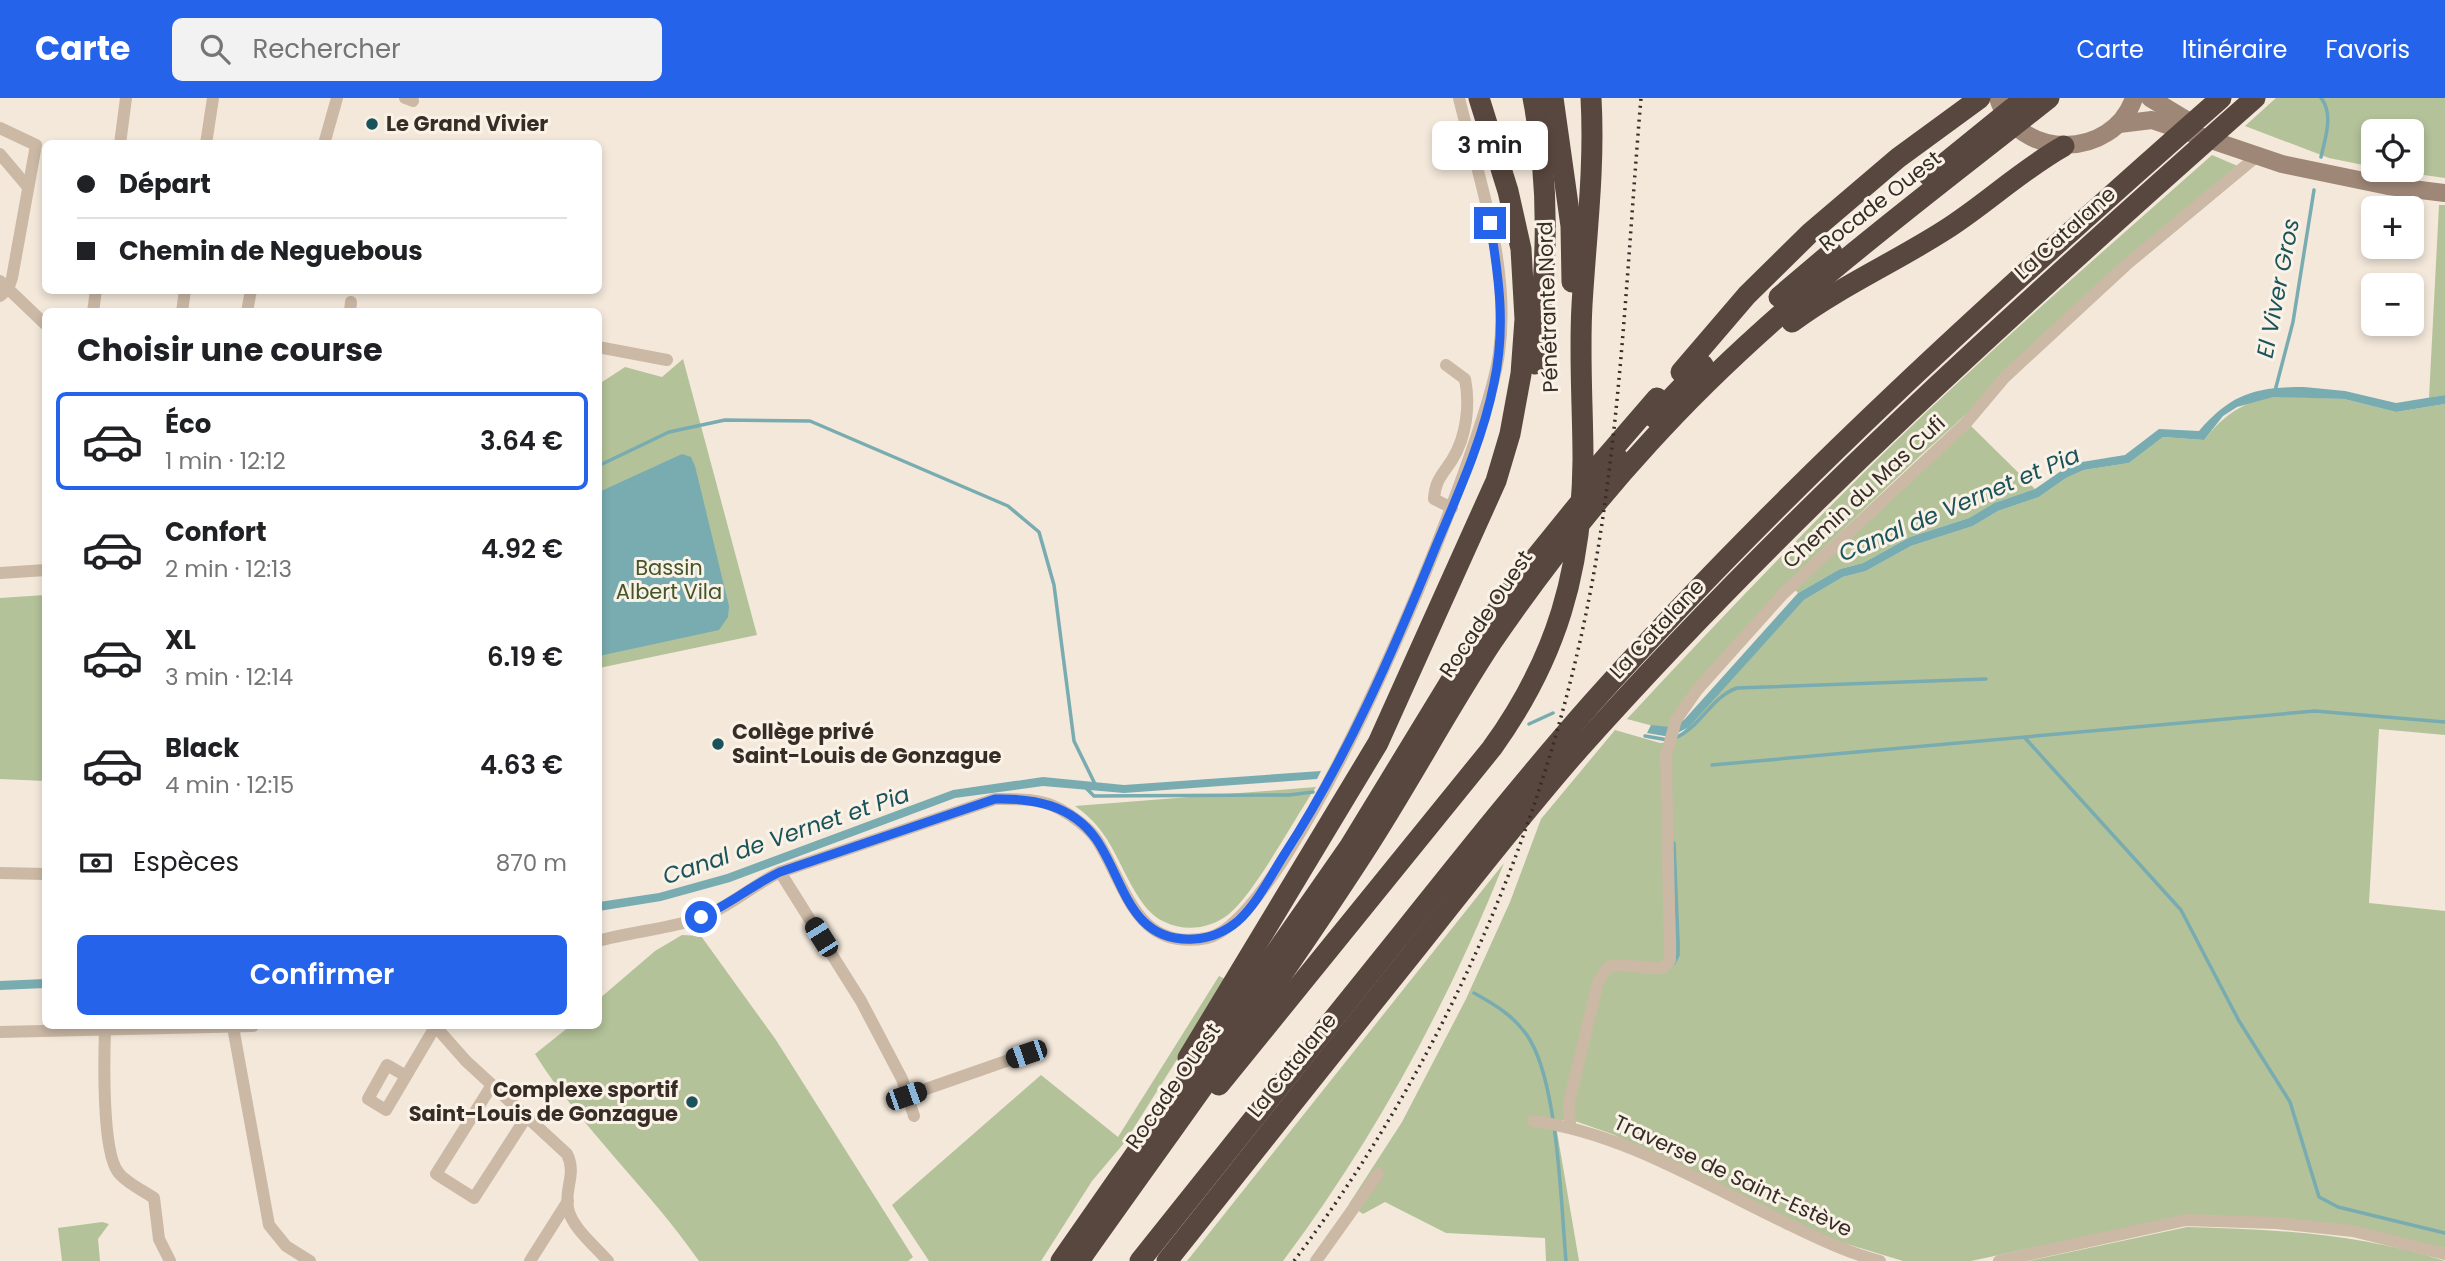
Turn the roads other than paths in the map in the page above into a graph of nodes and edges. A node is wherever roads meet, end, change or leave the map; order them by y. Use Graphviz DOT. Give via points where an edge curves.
graph roads {
  1 [pos="126,98"];
  2 [pos="213,98"];
  3 [pos="337,98"];
  4 [pos="1460,98"];
  5 [pos="1479,98"];
  6 [pos="1533,98"];
  7 [pos="1553,98"];
  8 [pos="1591,98"];
  9 [pos="1980,98"];
  10 [pos="1998,98"];
  11 [pos="2049,98"];
  12 [pos="2134,98"];
  13 [pos="2150,98"];
  14 [pos="2219,99"];
  15 [pos="2027,103"];
  16 [pos="2248,104"];
  17 [pos="2119,124"];
  18 [pos="0,128"];
  19 [pos="121,140"];
  20 [pos="207,140"];
  21 [pos="325,140"];
  22 [pos="2064,146"];
  23 [pos="0,154"];
  24 [pos="2256,157"];
  25 [pos="2445,185"];
  26 [pos="27,186"];
  27 [pos="2445,193"];
  28 [pos="3,288"];
  29 [pos="42,322"];
  30 [pos="602,348"];
  31 [pos="667,360"];
  32 [pos="1446,365"];
  33 [pos="1637,437"];
  34 [pos="1452,508"];
  35 [pos="1570,512"];
  36 [pos="42,570"];
  37 [pos="0,573"];
  38 [pos="1378,743"];
  39 [pos="780,872"];
  40 [pos="0,873"];
  41 [pos="42,874"];
  42 [pos="602,940"];
  43 [pos="60,1029"];
  44 [pos="92,1029"];
  45 [pos="147,1029"];
  46 [pos="233,1029"];
  47 [pos="433,1029"];
  48 [pos="438,1029"];
  49 [pos="104,1030"];
  50 [pos="0,1032"];
  51 [pos="1026,1054"];
  52 [pos="406,1076"];
  53 [pos="492,1084"];
  54 [pos="906,1096"];
  55 [pos="527,1116"];
  56 [pos="914,1116"];
  57 [pos="1533,1121"];
  58 [pos="1570,1126"];
  59 [pos="1378,1174"];
  60 [pos="568,1201"];
  61 [pos="2445,1254"];
  62 [pos="170,1261"];
  63 [pos="310,1261"];
  64 [pos="530,1261"];
  65 [pos="608,1261"];
  66 [pos="1051,1261"];
  67 [pos="1061,1261"];
  68 [pos="1081,1261"];
  69 [pos="1140,1261"];
  70 [pos="1167,1261"];
  71 [pos="1316,1261"];
  72 [pos="1880,1261"];
  73 [pos="1999,1261"];
  1 -- 19 [label="street"];
  2 -- 20 [label="street"];
  3 -- 21 [label="street"];
  4 -- 34 [label="street" via="1490,223 1502,303 1494,385"];
  5 -- 38 [label="highway" via="1521,249 1525,320 1521,374 1496,481"];
  6 -- 38 [label="highway, Pénétrante Nord" via="1547,206 1543,305 1532,379 1501,484"];
  7 -- 35 [label="highway, Pénétrante Nord" via="1571,226"];
  8 -- 35 [label="highway" via="1591,199 1582,304 1583,464"];
  9 -- 33 [label="highway" via="1898,158 1810,233 1747,295"];
  10 -- 22 [label="main road" via="2017,127 2039,141"];
  11 -- 15 [label="highway, Rocade Ouest"];
  12 -- 17 [label="main road"];
  13 -- 25 [label="main road" via="2180,118 2269,150 2375,175"];
  14 -- 69 [label="highway, La Catalane" via="1870,415 1723,562 1516,792"];
  15 -- 33 [label="highway, Rocade Ouest"];
  16 -- 70 [label="highway, La Catalane" via="1885,432 1734,581 1500,843"];
  17 -- 22 [label="main road" via="2088,143"];
  17 -- 24 [label="main road" via="2138,119 2159,121"];
  18 -- 26 [label="street" via="36,145"];
  22 -- 33 [label="highway" via="1927,242 1817,304"];
  23 -- 26 [label="street"];
  24 -- 27 [label="main road" via="2348,179"];
  24 -- 58 [label="street, Chemin du Mas Cufi" via="2126,265 2005,377 1967,422 1783,594 1697,690 1676,720 1668,742 1665,803 1670,960 1663,968 1608,967 1598,982 1569,1103"];
  26 -- 28 [label="street"];
  28 -- 29 [label="street"];
  30 -- 31 [label="street"];
  32 -- 34 [label="street" via="1465,379 1469,398 1457,449 1434,488 1434,499"];
  33 -- 35 [label="highway, Rocade Ouest"];
  33 -- 68 [label="highway, Rocade Ouest" via="1628,467 1491,644 1363,853"];
  34 -- 39 [label="street" via="1331,779 1251,907 1238,921 1210,937 1171,937 1150,927 1137,915 1096,838 1058,808 1028,799 995,799"];
  35 -- 67 [label="highway, Rocade Ouest" via="1472,646 1399,769 1261,976"];
  35 -- 68 [label="highway" via="1567,602 1521,709"];
  36 -- 37 [label="street"];
  38 -- 66 [label="highway" via="1140,1134"];
  39 -- 42 [label="street" via="701,917"];
  39 -- 54 [label="street" via="861,1001 902,1079"];
  40 -- 41 [label="street"];
  43 -- 50 [label="street"];
  44 -- 49 [label="street"];
  45 -- 49 [label="street"];
  46 -- 63 [label="street" via="269,1225 286,1245"];
  47 -- 52 [label="street"];
  48 -- 53 [label="street"];
  49 -- 62 [label="street" via="104,1092 113,1162 119,1173 154,1198 159,1239"];
  51 -- 54 [label="street"];
  53 -- 55 [label="street"];
  53 -- 55 [label="street" via="436,1174 474,1198"];
  54 -- 56 [label="street"];
  55 -- 60 [label="street" via="555,1140 573,1166"];
  57 -- 58 [label="street, Traverse de Saint-Estève"];
  58 -- 72 [label="street, Traverse de Saint-Estève" via="1610,1139 1832,1245"];
  59 -- 71 [label="street"];
  60 -- 64 [label="street"];
  60 -- 65 [label="street" via="572,1219"];
  61 -- 73 [label="street" via="2353,1231 2186,1220"];
}
